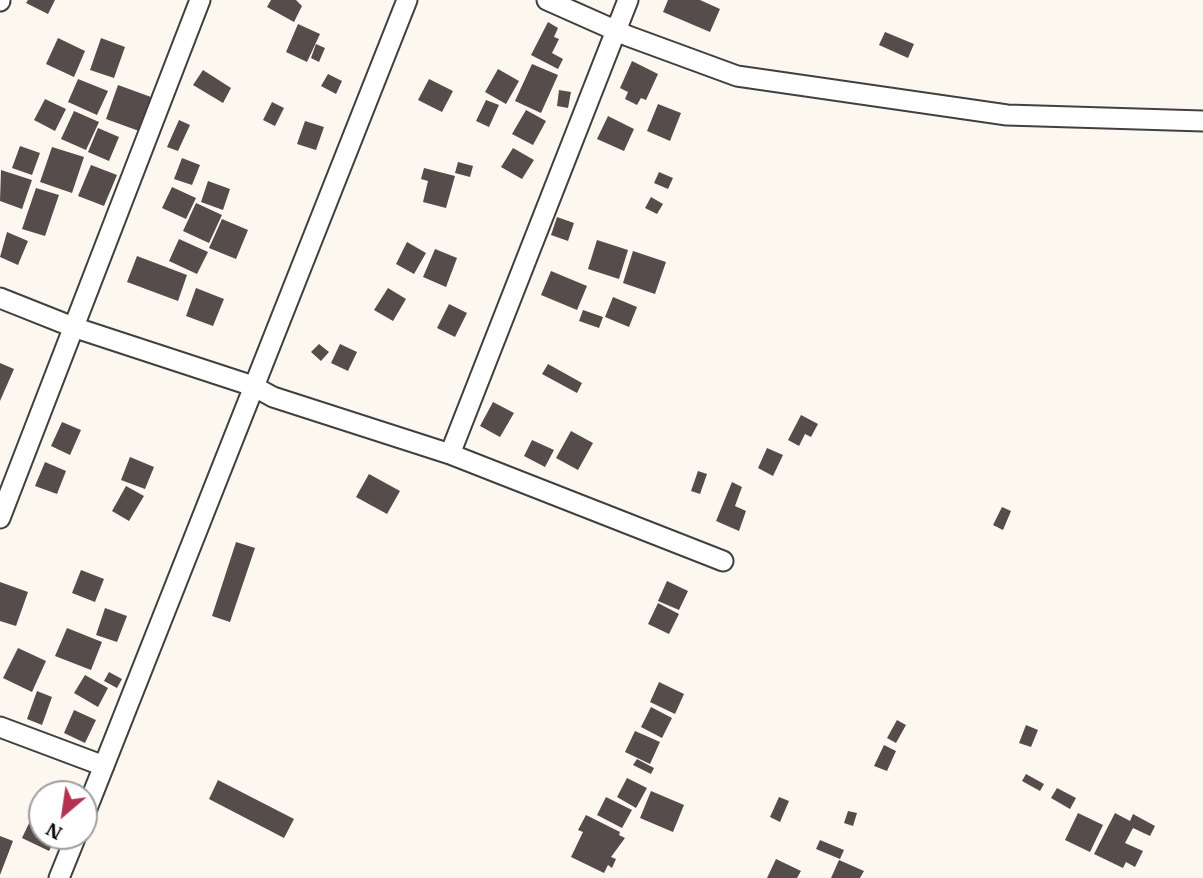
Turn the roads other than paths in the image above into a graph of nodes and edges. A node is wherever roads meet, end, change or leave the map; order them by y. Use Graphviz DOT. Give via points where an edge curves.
graph roads {
  1 [pos="200,0"];
  2 [pos="407,0"];
  3 [pos="547,0"];
  4 [pos="628,0"];
  5 [pos="615,30"];
  6 [pos="1203,121"];
  7 [pos="0,298"];
  8 [pos="73,327"];
  9 [pos="253,386"];
  10 [pos="450,454"];
  11 [pos="0,519"];
  12 [pos="723,561"];
  13 [pos="0,727"];
  14 [pos="104,766"];
  15 [pos="98,781"];
  16 [pos="70,850"];
  17 [pos="59,878"];
  1 -- 8 [label="street"];
  2 -- 9 [label="street"];
  3 -- 5 [label="street"];
  4 -- 5 [label="street"];
  5 -- 6 [label="street" via="737,76 1007,114"];
  5 -- 10 [label="street"];
  7 -- 8 [label="street"];
  8 -- 9 [label="street"];
  8 -- 11 [label="street"];
  9 -- 10 [label="street" via="273,397"];
  9 -- 14 [label="street"];
  10 -- 12 [label="street"];
  13 -- 14 [label="street"];
  14 -- 15 [label="street"];
  16 -- 17 [label="street"];
}
